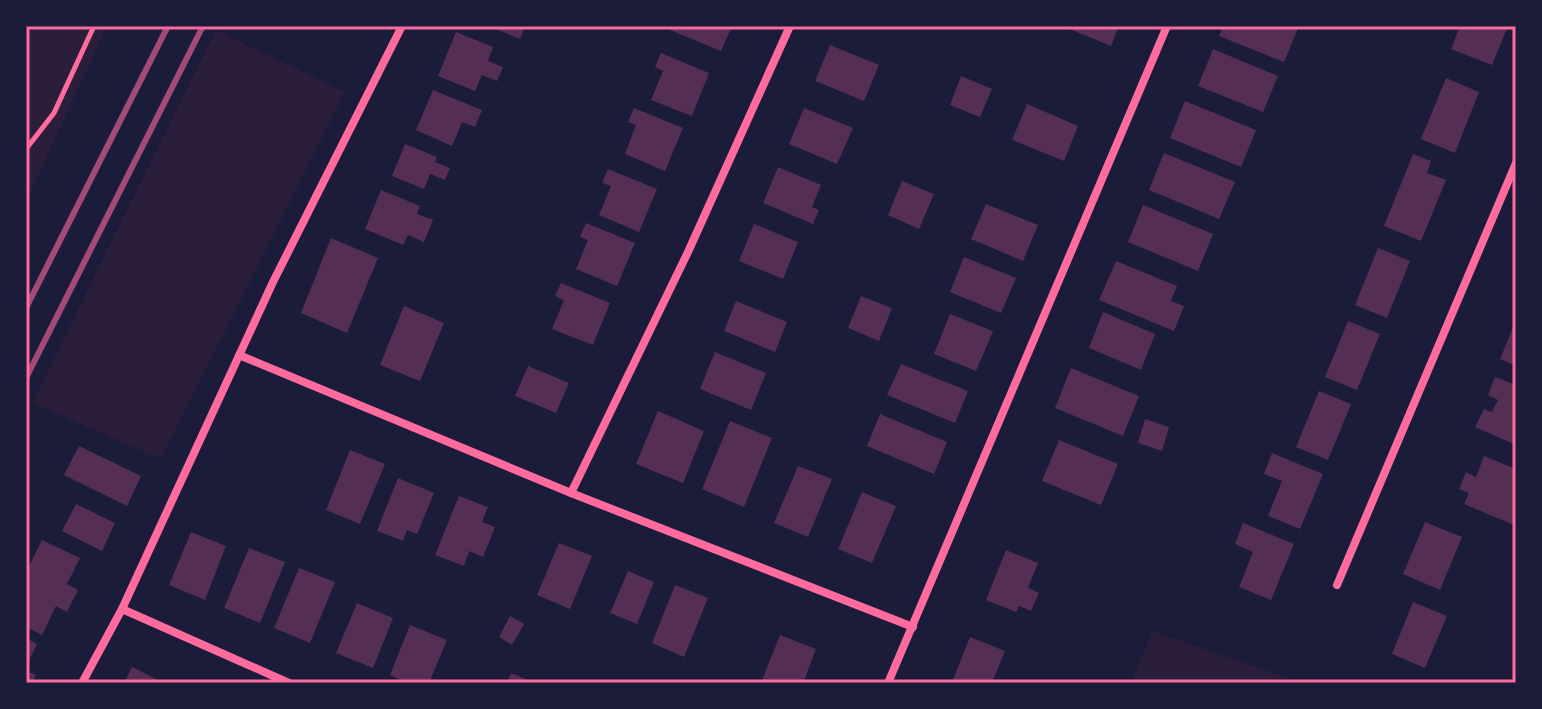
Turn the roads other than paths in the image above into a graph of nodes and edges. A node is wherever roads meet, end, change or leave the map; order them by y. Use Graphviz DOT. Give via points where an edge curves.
graph roads {
  1 [pos="402,26"];
  2 [pos="790,26"];
  3 [pos="1167,26"];
  4 [pos="1516,163"];
  5 [pos="239,355"];
  6 [pos="571,493"];
  7 [pos="1337,585"];
  8 [pos="122,609"];
  9 [pos="913,627"];
  10 [pos="82,683"];
  11 [pos="289,683"];
  12 [pos="888,683"];
  1 -- 5 [label="street"];
  2 -- 6 [label="street"];
  3 -- 9 [label="street"];
  4 -- 7 [label="street"];
  5 -- 6 [label="street"];
  5 -- 8 [label="street"];
  6 -- 9 [label="street"];
  8 -- 10 [label="street"];
  8 -- 11 [label="street"];
  9 -- 12 [label="street"];
}
